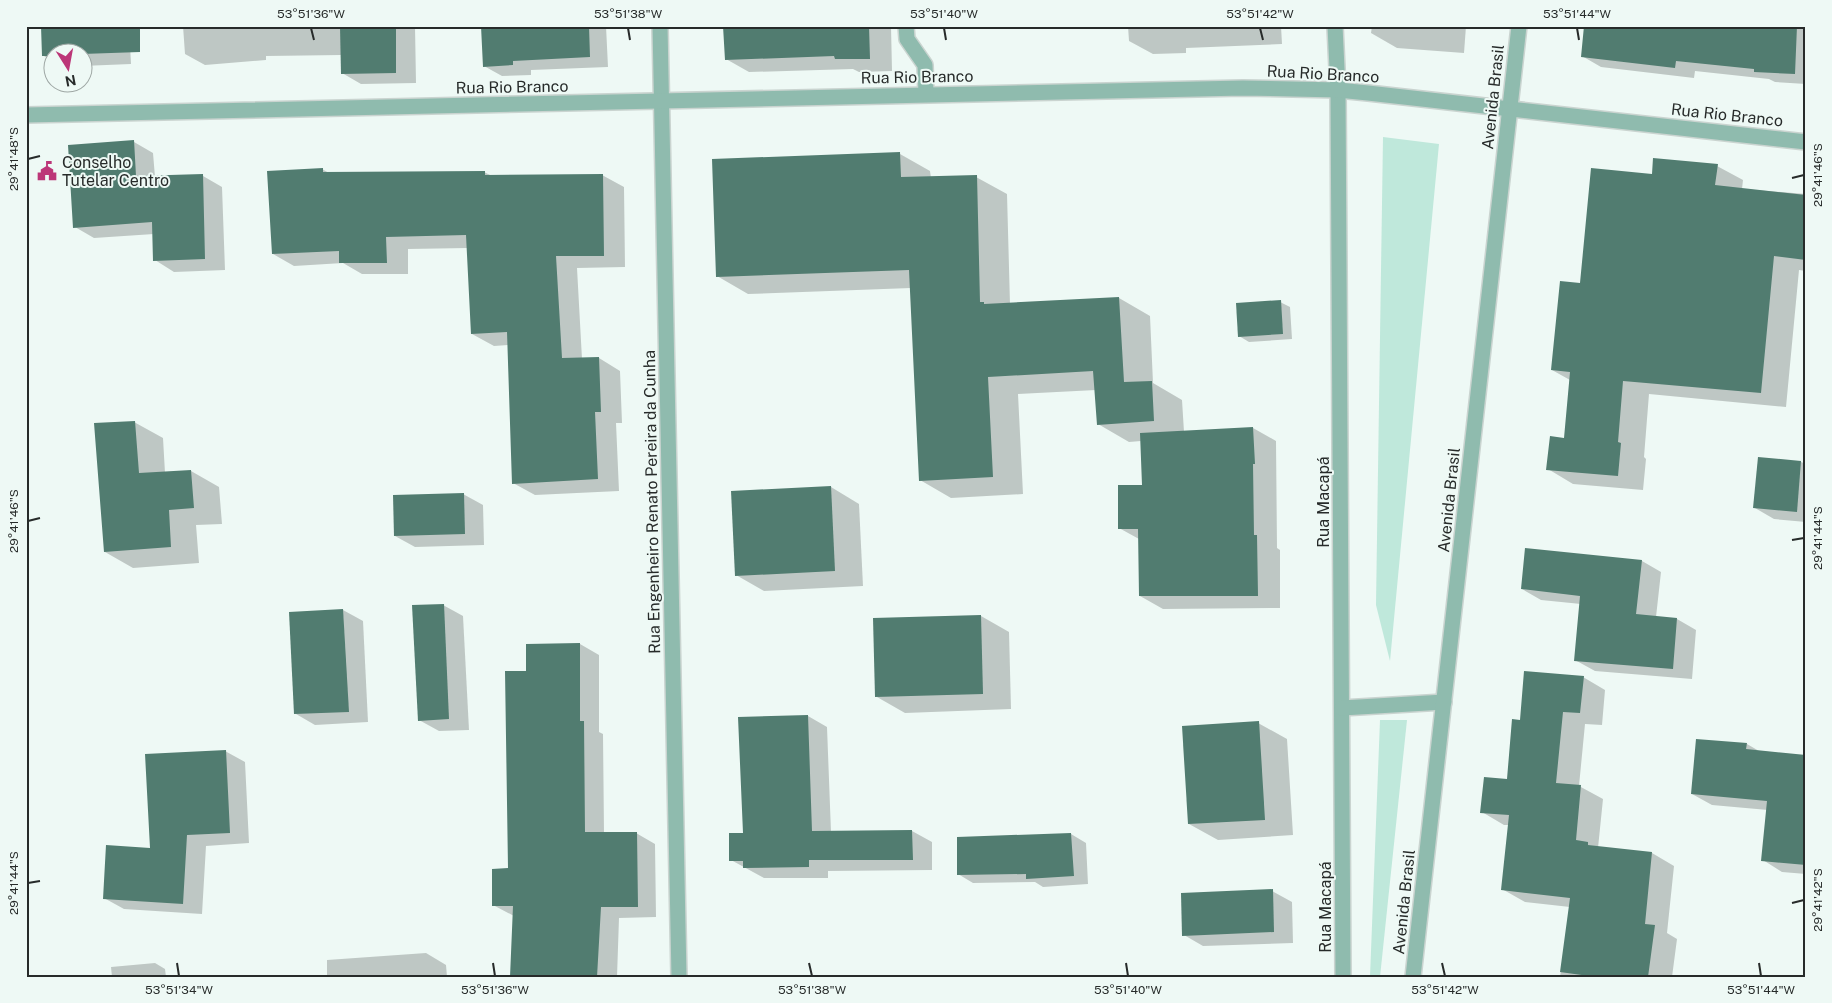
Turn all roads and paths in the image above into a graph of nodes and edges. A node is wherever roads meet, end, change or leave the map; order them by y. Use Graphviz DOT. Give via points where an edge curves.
graph roads {
  1 [pos="660,26"];
  2 [pos="906,26"];
  3 [pos="1335,26"];
  4 [pos="1519,26"];
  5 [pos="1338,90"];
  6 [pos="926,94"];
  7 [pos="662,101"];
  8 [pos="1510,109"];
  9 [pos="26,115"];
  10 [pos="1806,142"];
  11 [pos="1444,702"];
  12 [pos="1342,708"];
  13 [pos="678,977"];
  14 [pos="1343,977"];
  15 [pos="1413,977"];
  1 -- 7 [label="street, Rua Engenheiro Renato Pereira da Cunha"];
  2 -- 6 [label="street" via="908,39 926,65"];
  3 -- 5 [label="street, Rua Macapá"];
  4 -- 8 [label="street, Avenida Brasil"];
  5 -- 6 [label="street, Rua Rio Branco" via="1243,88"];
  5 -- 8 [label="street, Rua Rio Branco"];
  5 -- 12 [label="street, Rua Macapá"];
  6 -- 7 [label="street, Rua Rio Branco"];
  7 -- 9 [label="street, Rua Rio Branco"];
  7 -- 13 [label="street, Rua Engenheiro Renato Pereira da Cunha"];
  8 -- 10 [label="street, Rua Rio Branco"];
  8 -- 11 [label="street, Avenida Brasil"];
  11 -- 12 [label="street"];
  11 -- 15 [label="street, Avenida Brasil"];
  12 -- 14 [label="street, Rua Macapá"];
}
